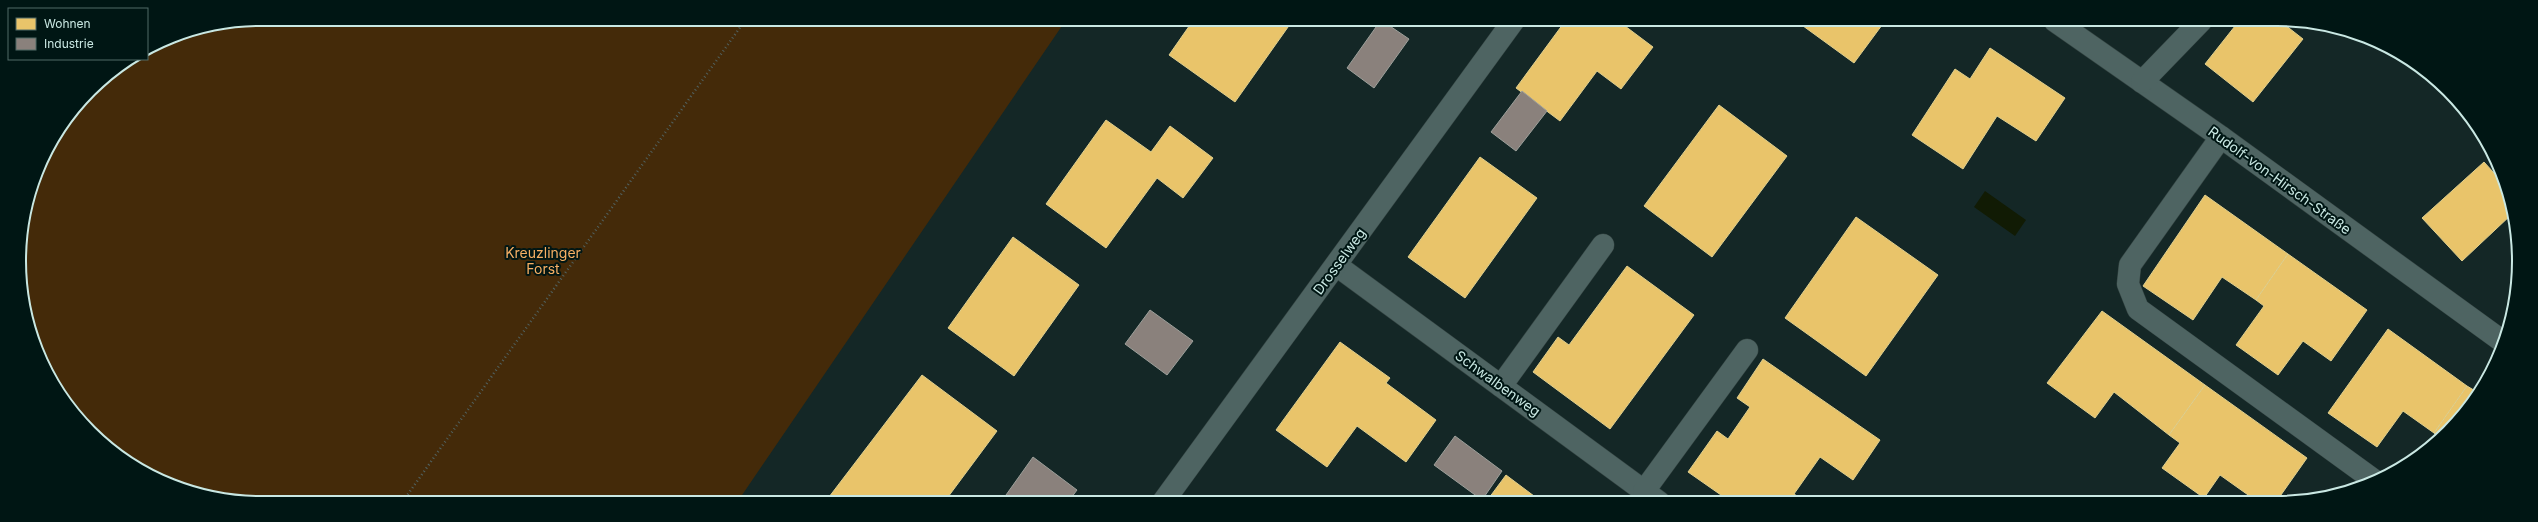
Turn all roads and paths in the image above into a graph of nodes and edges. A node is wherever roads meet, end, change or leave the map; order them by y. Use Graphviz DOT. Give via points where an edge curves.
graph roads {
  1 [pos="742,26"];
  2 [pos="1510,26"];
  3 [pos="2062,26"];
  4 [pos="2196,26"];
  5 [pos="2142,82"];
  6 [pos="2221,137"];
  7 [pos="1603,245"];
  8 [pos="1336,265"];
  9 [pos="2499,339"];
  10 [pos="1747,350"];
  11 [pos="1501,386"];
  12 [pos="2369,477"];
  13 [pos="406,496"];
  14 [pos="1167,496"];
  15 [pos="1652,496"];
  1 -- 13 [label="path"];
  2 -- 8 [label="street, Drosselweg"];
  3 -- 5 [label="street, Rudolf-von-Hirsch-Straße"];
  4 -- 5 [label="street"];
  5 -- 6 [label="street, Rudolf-von-Hirsch-Straße"];
  6 -- 9 [label="street, Rudolf-von-Hirsch-Straße"];
  6 -- 12 [label="street" via="2130,265 2128,284 2138,309"];
  7 -- 11 [label="street"];
  8 -- 11 [label="street, Schwalbenweg"];
  8 -- 14 [label="street, Drosselweg"];
  10 -- 15 [label="street"];
  11 -- 15 [label="street, Schwalbenweg"];
}
